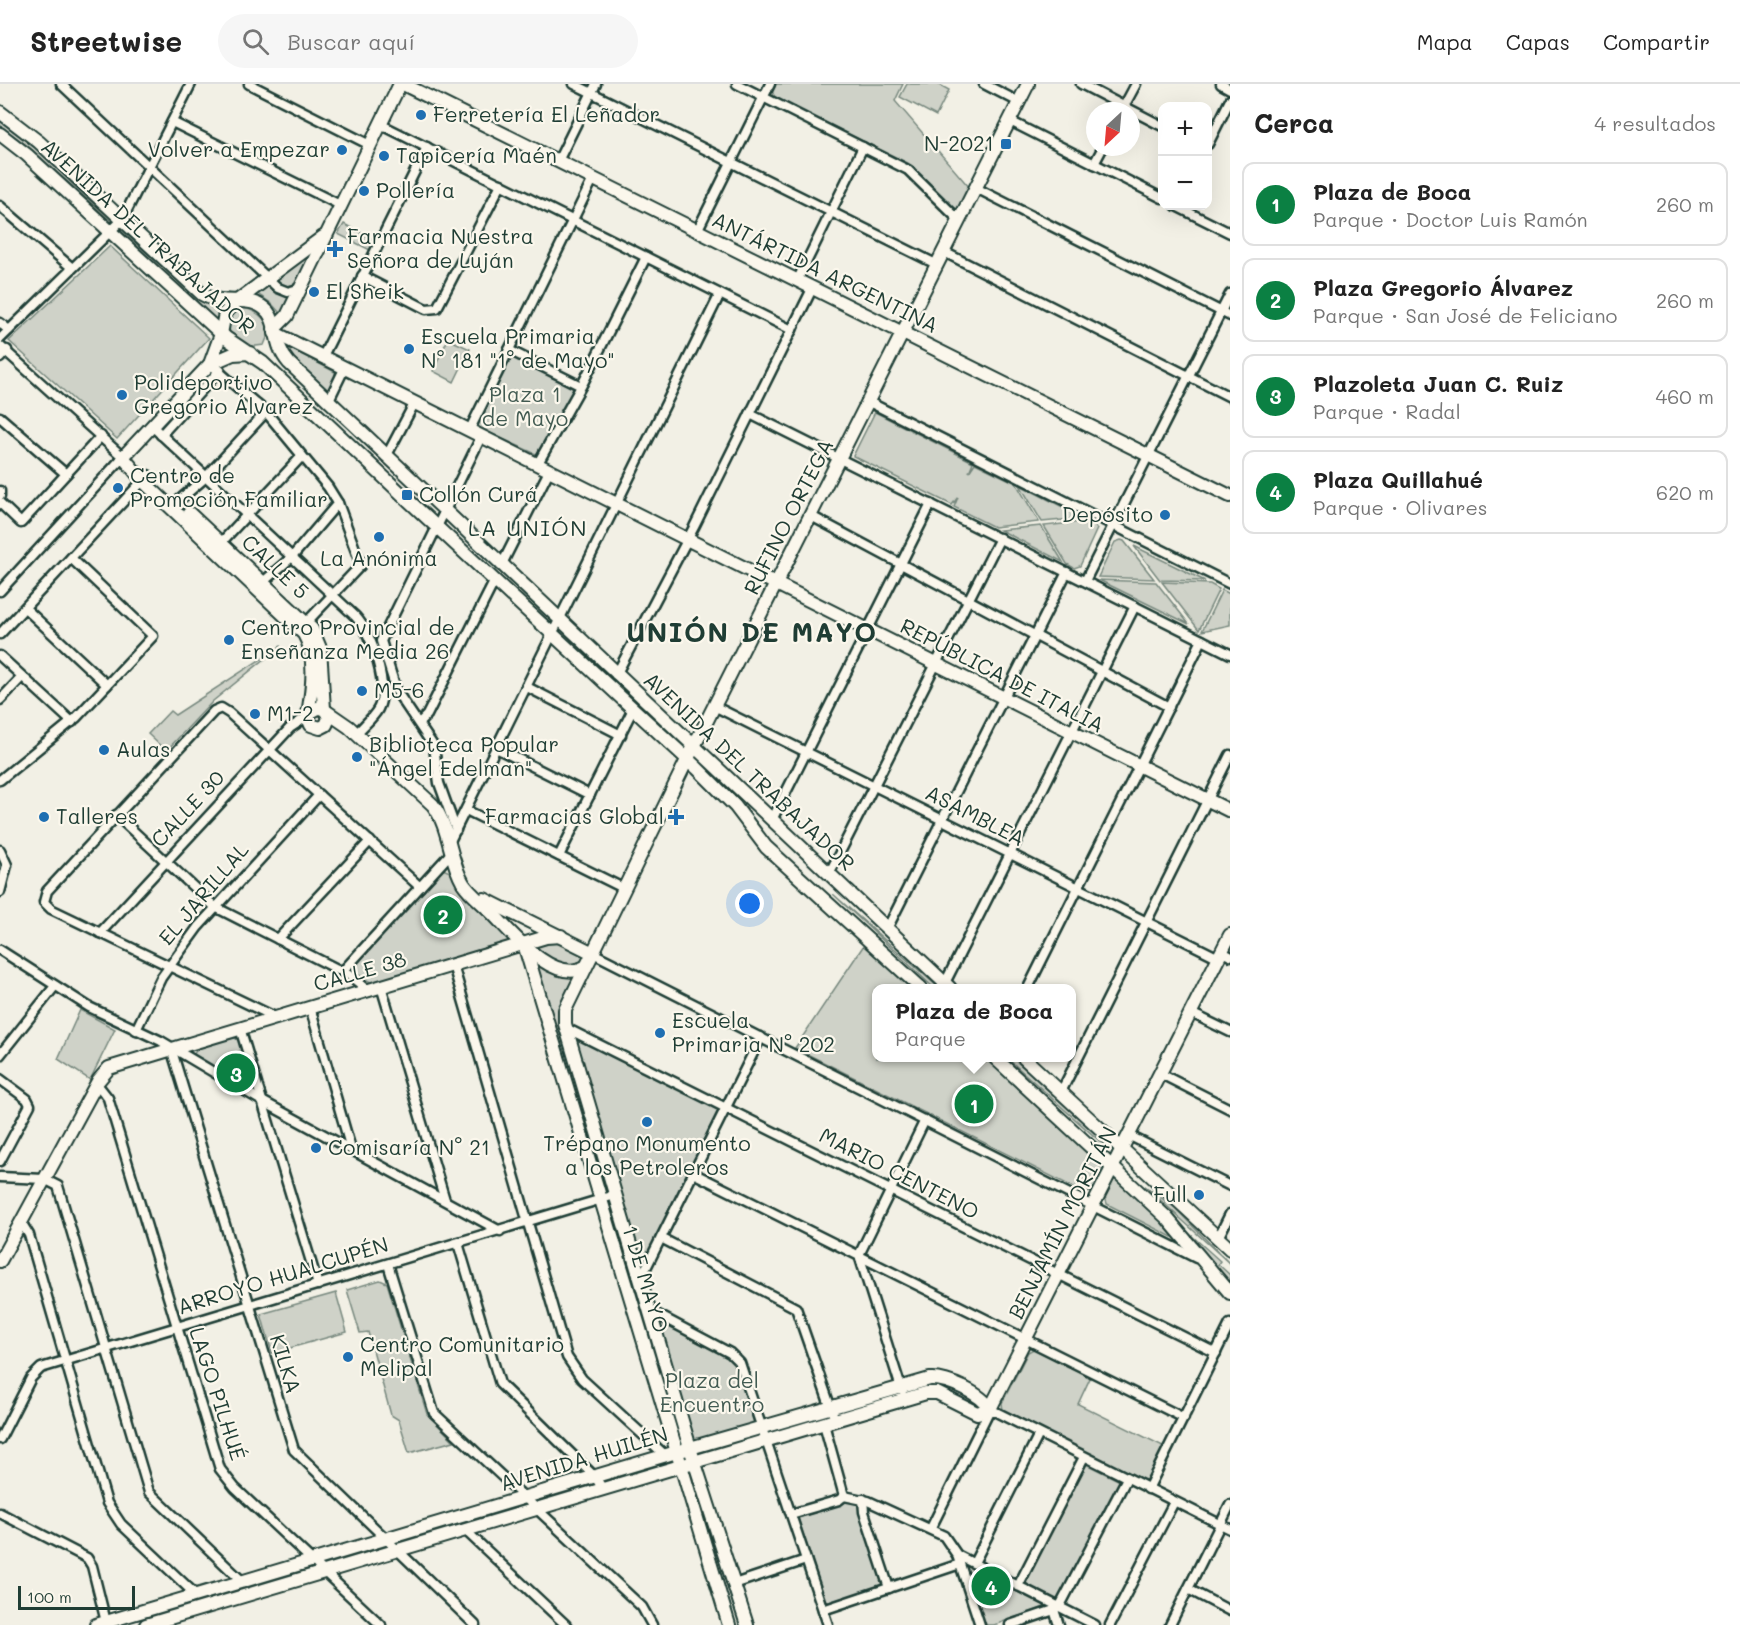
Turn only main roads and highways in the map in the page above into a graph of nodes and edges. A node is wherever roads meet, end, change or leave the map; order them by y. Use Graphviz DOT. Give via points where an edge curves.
graph roads {
  1 [pos="402,84"];
  2 [pos="1028,84"];
  3 [pos="0,112"];
  4 [pos="0,134"];
  5 [pos="330,226"];
  6 [pos="237,301"];
  7 [pos="274,331"];
  8 [pos="903,333"];
  9 [pos="221,334"];
  10 [pos="250,353"];
  11 [pos="215,367"];
  12 [pos="146,478"];
  13 [pos="1230,496"];
  14 [pos="218,546"];
  15 [pos="777,585"];
  16 [pos="303,626"];
  17 [pos="325,710"];
  18 [pos="308,714"];
  19 [pos="695,749"];
  20 [pos="687,760"];
  21 [pos="1230,811"];
  22 [pos="473,894"];
  23 [pos="1230,935"];
  24 [pos="561,936"];
  25 [pos="524,944"];
  26 [pos="593,953"];
  27 [pos="1224,955"];
  28 [pos="585,968"];
  29 [pos="917,984"];
  30 [pos="946,984"];
  31 [pos="1000,1062"];
  32 [pos="1028,1062"];
  33 [pos="1123,1149"];
  34 [pos="1113,1167"];
  35 [pos="1230,1249"];
  36 [pos="0,1261"];
  37 [pos="1230,1293"];
  38 [pos="903,1394"];
  39 [pos="990,1409"];
  40 [pos="690,1448"];
  41 [pos="671,1454"];
  42 [pos="694,1462"];
  43 [pos="681,1467"];
  44 [pos="101,1623"];
  45 [pos="146,1625"];
  46 [pos="729,1625"];
  47 [pos="747,1625"];
  1 -- 5 [label="main road"];
  1 -- 8 [label="main road, ANTÁRTIDA ARGENTINA"];
  2 -- 8 [label="main road, RUFINO ORTEGA"];
  3 -- 6 [label="main road, AVENIDA DEL TRABAJADOR" via="39,142 202,294 221,302"];
  4 -- 9 [label="main road, AVENIDA DEL TRABAJADOR"];
  5 -- 6 [label="main road" via="315,244"];
  5 -- 7 [label="main road" via="285,319"];
  6 -- 7 [label="main road, AVENIDA DEL TRABAJADOR" via="263,307 270,315"];
  6 -- 9 [label="main road" via="225,313"];
  7 -- 10 [label="main road" via="267,348"];
  7 -- 15 [label="main road, REPÚBLICA DE ITALIA"];
  7 -- 19 [label="main road, AVENIDA DEL TRABAJADOR" via="284,358 328,402"];
  8 -- 13 [label="main road, ANTÁRTIDA ARGENTINA"];
  8 -- 15 [label="main road, RUFINO ORTEGA"];
  9 -- 10 [label="main road, AVENIDA DEL TRABAJADOR"];
  9 -- 11 [label="main road"];
  10 -- 11 [label="main road" via="233,354"];
  10 -- 20 [label="main road, AVENIDA DEL TRABAJADOR"];
  11 -- 12 [label="main road, CALLE 5" via="156,431 123,457"];
  12 -- 14 [label="main road, CALLE 5"];
  12 -- 14 [label="main road, CALLE 5" via="177,502"];
  14 -- 16 [label="main road, CALLE 5"];
  14 -- 16 [label="main road, CALLE 5" via="262,582"];
  15 -- 19 [label="main road, RUFINO ORTEGA"];
  15 -- 21 [label="main road, REPÚBLICA DE ITALIA"];
  16 -- 17 [label="main road, CALLE 5" via="316,636 320,648"];
  16 -- 18 [label="main road, CALLE 5" via="310,653"];
  17 -- 18 [label="main road, CALLE 30" via="317,707"];
  17 -- 18 [label="main road" via="328,722 320,728 311,725"];
  17 -- 22 [label="main road" via="433,805 461,879"];
  19 -- 20 [label="main road, RUFINO ORTEGA"];
  19 -- 30 [label="main road, AVENIDA DEL TRABAJADOR"];
  20 -- 26 [label="main road, RUFINO ORTEGA"];
  20 -- 29 [label="main road, AVENIDA DEL TRABAJADOR" via="728,798 766,847"];
  22 -- 24 [label="main road"];
  22 -- 25 [label="main road"];
  23 -- 27 [label="main road, BENJAMÍN MORITÁN"];
  24 -- 25 [label="main road, CALLE 38"];
  24 -- 26 [label="main road"];
  25 -- 28 [label="main road" via="539,958 567,971"];
  25 -- 36 [label="main road, CALLE 38" via="114,1065 97,1084"];
  25 -- 41 [label="main road, 1 DE MAYO"];
  26 -- 28 [label="main road, RUFINO ORTEGA"];
  27 -- 33 [label="main road, BENJAMÍN MORITÁN"];
  28 -- 40 [label="main road, 1 DE MAYO" via="565,1010 566,1028"];
  31 -- 34 [label="main road"];
  32 -- 33 [label="main road"];
  33 -- 34 [label="main road, BENJAMÍN MORITÁN"];
  33 -- 35 [label="main road"];
  34 -- 37 [label="main road" via="1167,1218"];
  34 -- 39 [label="main road, BENJAMÍN MORITÁN"];
  38 -- 39 [label="main road, AVENIDA HUILÉN" via="933,1393 977,1413"];
  38 -- 40 [label="main road, AVENIDA HUILÉN" via="831,1408"];
  38 -- 42 [label="main road, AVENIDA HUILÉN" via="830,1422"];
  40 -- 41 [label="main road, AVENIDA HUILÉN"];
  40 -- 42 [label="main road, 1 DE MAYO"];
  41 -- 43 [label="main road, 1 DE MAYO"];
  41 -- 44 [label="main road, AVENIDA HUILÉN"];
  42 -- 43 [label="main road, AVENIDA HUILÉN"];
  42 -- 47 [label="main road, 1 DE MAYO"];
  43 -- 45 [label="main road, AVENIDA HUILÉN"];
  43 -- 46 [label="main road, 1 DE MAYO"];
}
